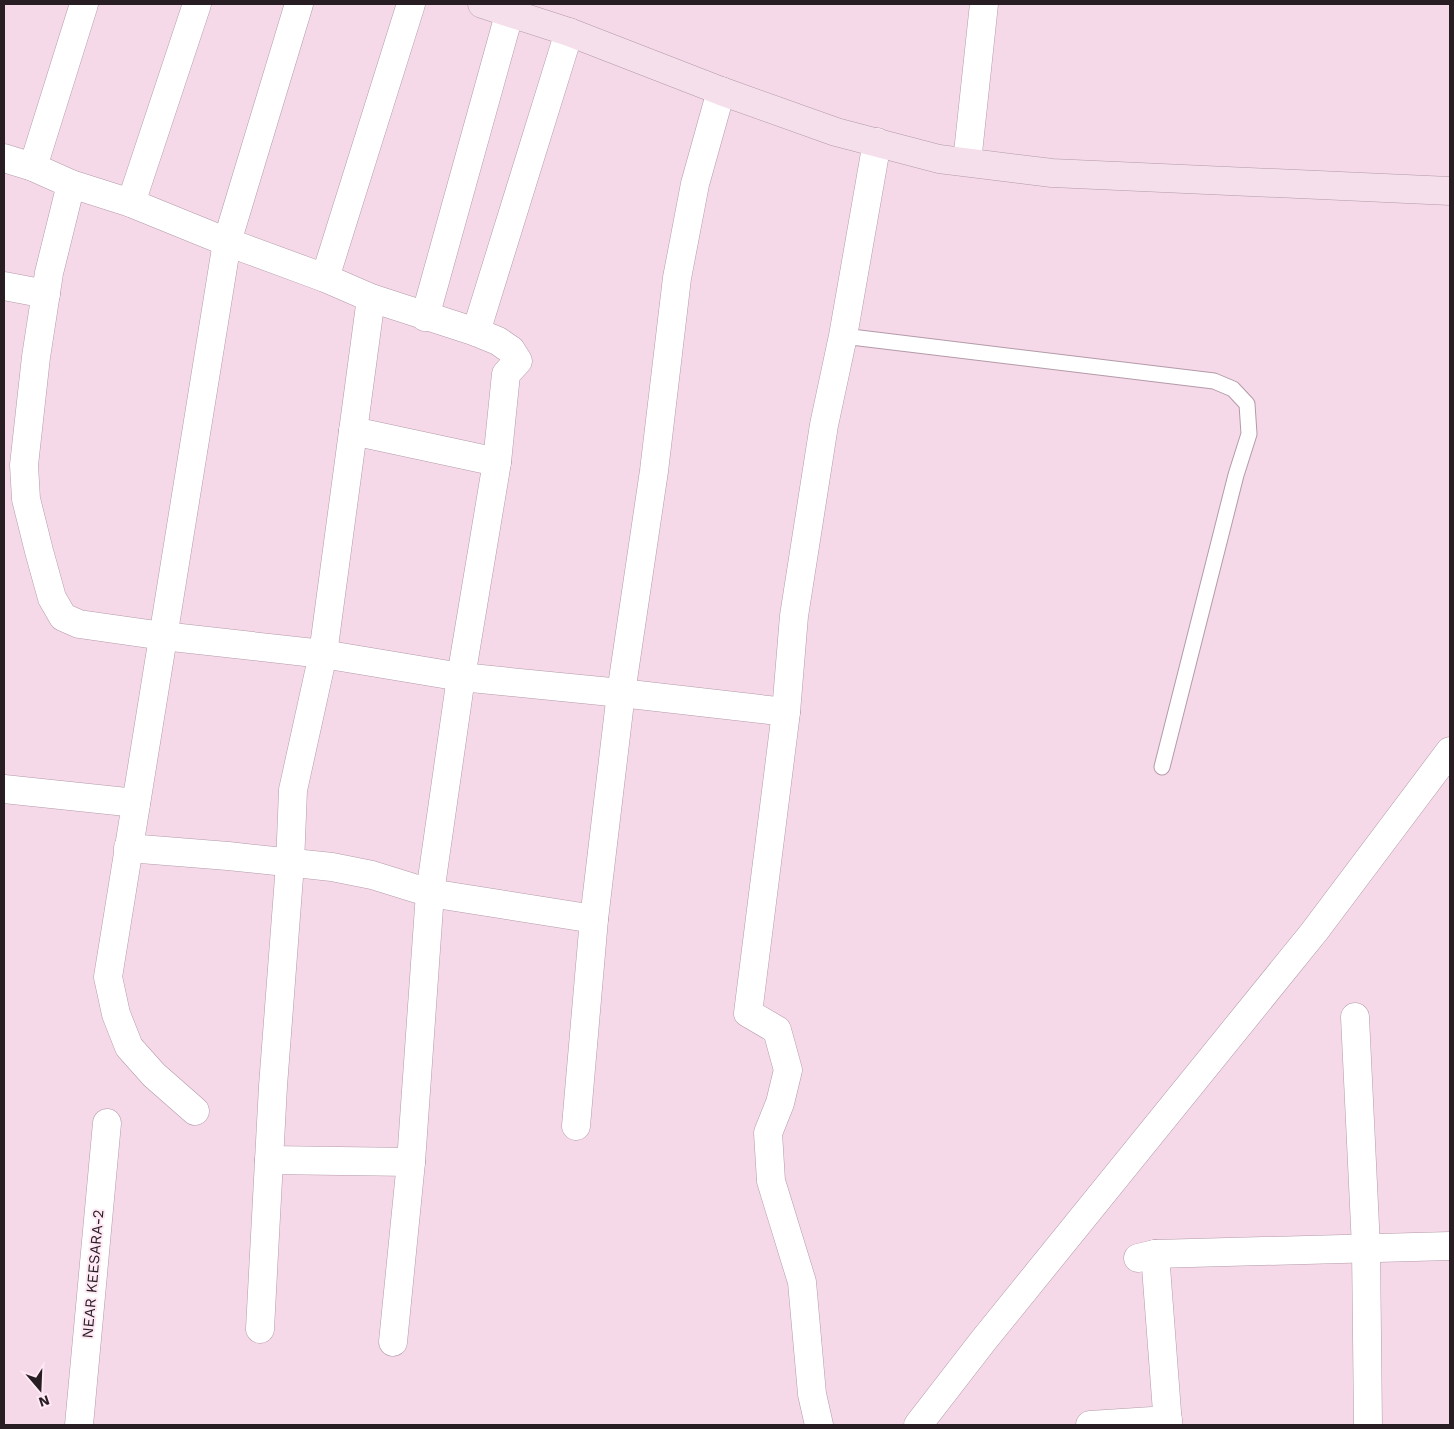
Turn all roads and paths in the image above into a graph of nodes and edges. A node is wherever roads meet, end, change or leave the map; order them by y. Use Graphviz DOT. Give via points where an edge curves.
graph roads {
  1 [pos="84,4"];
  2 [pos="197,4"];
  3 [pos="298,4"];
  4 [pos="411,4"];
  5 [pos="482,4"];
  6 [pos="984,4"];
  7 [pos="510,8"];
  8 [pos="569,32"];
  9 [pos="721,91"];
  10 [pos="876,142"];
  11 [pos="4,158"];
  12 [pos="967,162"];
  13 [pos="33,167"];
  14 [pos="71,184"];
  15 [pos="1450,191"];
  16 [pos="131,204"];
  17 [pos="227,242"];
  18 [pos="325,278"];
  19 [pos="4,286"];
  20 [pos="46,294"];
  21 [pos="371,298"];
  22 [pos="425,317"];
  23 [pos="476,332"];
  24 [pos="843,336"];
  25 [pos="353,431"];
  26 [pos="497,462"];
  27 [pos="163,636"];
  28 [pos="323,654"];
  29 [pos="461,677"];
  30 [pos="622,693"];
  31 [pos="786,712"];
  32 [pos="1450,751"];
  33 [pos="1162,767"];
  34 [pos="4,788"];
  35 [pos="136,803"];
  36 [pos="128,848"];
  37 [pos="290,864"];
  38 [pos="430,893"];
  39 [pos="594,918"];
  40 [pos="1356,1017"];
  41 [pos="196,1111"];
  42 [pos="107,1123"];
  43 [pos="576,1126"];
  44 [pos="269,1160"];
  45 [pos="411,1162"];
  46 [pos="1450,1246"];
  47 [pos="1366,1248"];
  48 [pos="260,1329"];
  49 [pos="394,1342"];
  50 [pos="1168,1423"];
  51 [pos="79,1425"];
  52 [pos="819,1425"];
  53 [pos="918,1425"];
  54 [pos="1090,1425"];
  55 [pos="1368,1425"];
  1 -- 13 [label="street"];
  2 -- 16 [label="street"];
  3 -- 17 [label="street"];
  4 -- 18 [label="street"];
  5 -- 7 [label="street"];
  6 -- 12 [label="street"];
  7 -- 8 [label="street"];
  7 -- 22 [label="street"];
  8 -- 9 [label="street"];
  8 -- 23 [label="street"];
  9 -- 10 [label="street" via="836,132"];
  9 -- 30 [label="street" via="695,184 676,278 654,470"];
  10 -- 12 [label="street" via="939,159"];
  10 -- 24 [label="street"];
  11 -- 13 [label="street"];
  12 -- 15 [label="street" via="1052,173"];
  13 -- 14 [label="street"];
  14 -- 16 [label="street"];
  14 -- 20 [label="street"];
  16 -- 17 [label="street"];
  17 -- 18 [label="street"];
  17 -- 27 [label="street"];
  18 -- 21 [label="street"];
  19 -- 20 [label="street"];
  20 -- 27 [label="street" via="24,465 26,499 52,598 63,618 79,624"];
  21 -- 22 [label="street"];
  21 -- 25 [label="street"];
  22 -- 23 [label="street"];
  23 -- 26 [label="street" via="511,350 518,361 506,374"];
  24 -- 31 [label="street" via="824,425 794,616"];
  24 -- 33 [label="lane" via="1214,382 1233,390 1247,404 1249,434"];
  25 -- 26 [label="street"];
  25 -- 28 [label="street"];
  26 -- 29 [label="street"];
  27 -- 28 [label="street"];
  27 -- 35 [label="street"];
  28 -- 29 [label="street"];
  28 -- 37 [label="street" via="293,790"];
  29 -- 30 [label="street"];
  29 -- 38 [label="street"];
  30 -- 31 [label="street"];
  30 -- 39 [label="street"];
  31 -- 52 [label="street" via="748,1013 777,1030 788,1070 768,1133 771,1181 802,1282 812,1394"];
  32 -- 53 [label="street" via="1314,932"];
  34 -- 35 [label="street"];
  35 -- 36 [label="street"];
  36 -- 37 [label="street"];
  36 -- 41 [label="street" via="108,977 116,1014 128,1047 154,1075"];
  37 -- 38 [label="street" via="372,875"];
  37 -- 44 [label="street"];
  38 -- 39 [label="street"];
  38 -- 45 [label="street"];
  39 -- 43 [label="street"];
  40 -- 47 [label="street"];
  42 -- 51 [label="street, NEAR KEESARA-2"];
  44 -- 45 [label="street"];
  44 -- 48 [label="street"];
  45 -- 49 [label="street"];
  46 -- 47 [label="street"];
  47 -- 50 [label="street" via="1146,1256"];
  47 -- 55 [label="street"];
  50 -- 54 [label="street"];
}
